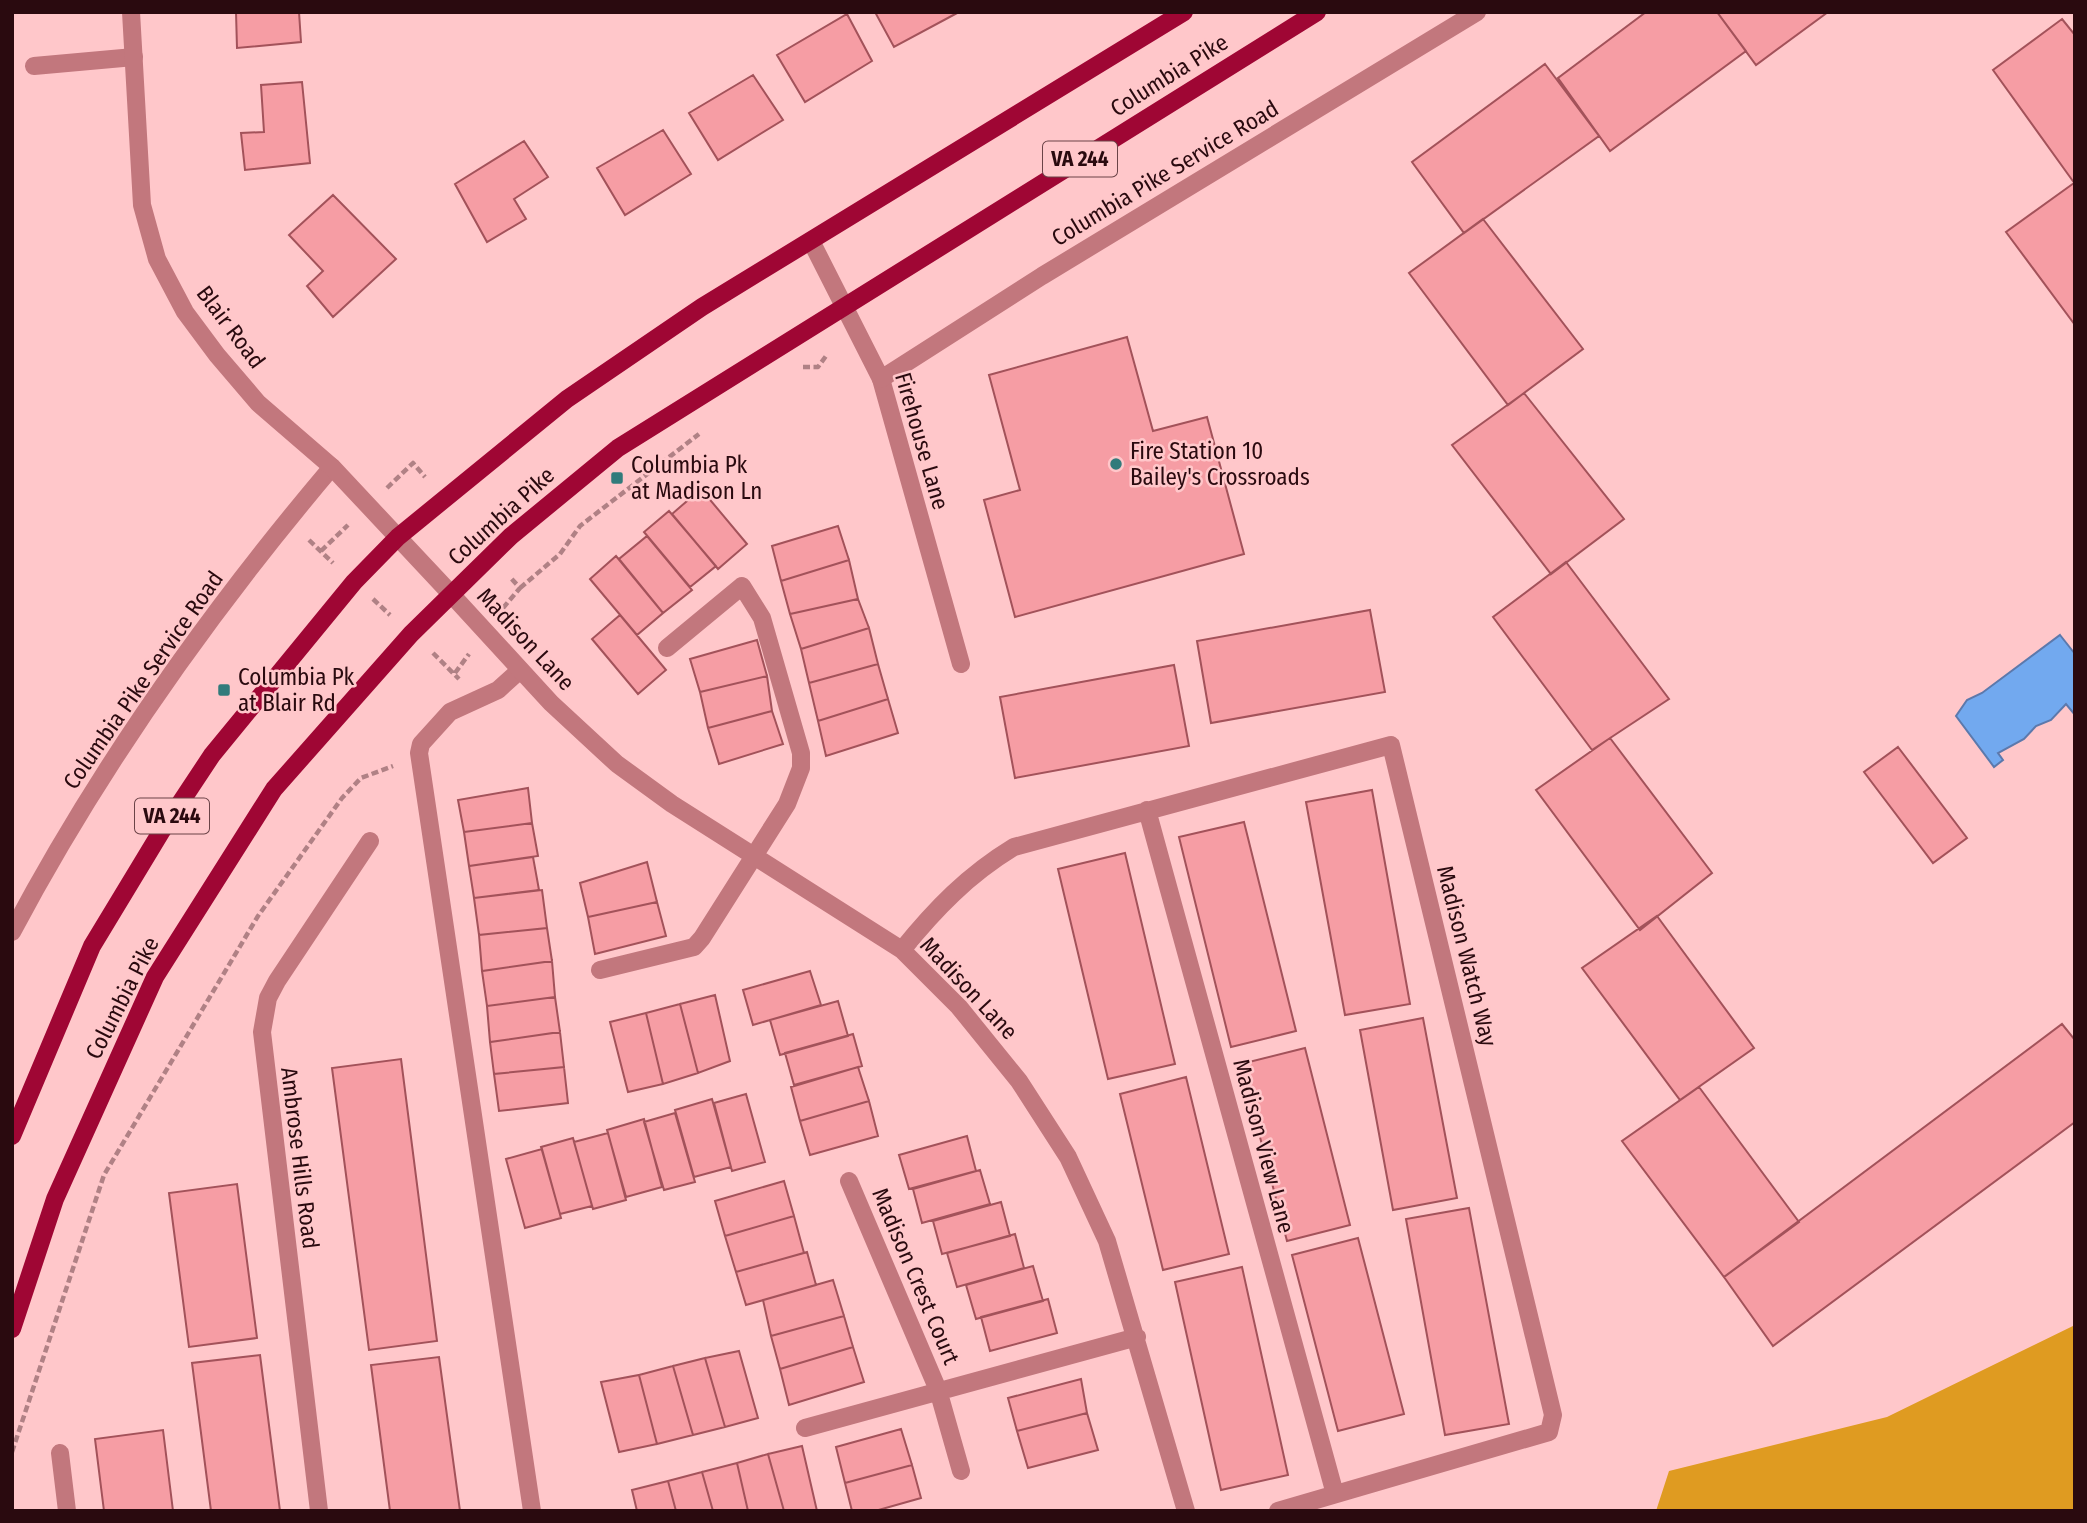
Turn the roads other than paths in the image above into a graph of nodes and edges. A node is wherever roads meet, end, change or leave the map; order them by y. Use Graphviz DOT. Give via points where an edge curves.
graph roads {
  1 [pos="131,12"];
  2 [pos="1184,12"];
  3 [pos="1317,12"];
  4 [pos="1477,12"];
  5 [pos="134,57"];
  6 [pos="34,66"];
  7 [pos="811,241"];
  8 [pos="843,306"];
  9 [pos="881,379"];
  10 [pos="332,467"];
  11 [pos="398,537"];
  12 [pos="451,594"];
  13 [pos="667,648"];
  14 [pos="961,664"];
  15 [pos="520,670"];
  16 [pos="1147,810"];
  17 [pos="370,841"];
  18 [pos="753,854"];
  19 [pos="12,932"];
  20 [pos="902,950"];
  21 [pos="600,970"];
  22 [pos="12,1136"];
  23 [pos="849,1181"];
  24 [pos="12,1329"];
  25 [pos="1137,1337"];
  26 [pos="938,1390"];
  27 [pos="805,1428"];
  28 [pos="60,1453"];
  29 [pos="961,1471"];
  30 [pos="1335,1494"];
  31 [pos="67,1511"];
  32 [pos="319,1511"];
  33 [pos="531,1511"];
  34 [pos="1186,1511"];
  35 [pos="1278,1511"];
  1 -- 5 [label="street, Blair Road"];
  2 -- 7 [label="main road, Columbia Pike / VA 244"];
  3 -- 8 [label="main road, Columbia Pike / VA 244"];
  4 -- 9 [label="street, Columbia Pike Service Road" via="1042,275"];
  5 -- 6 [label="street"];
  5 -- 10 [label="street, Blair Road" via="142,205 157,259 185,312 217,355 258,403"];
  7 -- 8 [label="street, Firehouse Lane"];
  7 -- 11 [label="main road, Columbia Pike / VA 244" via="702,307 568,399"];
  8 -- 9 [label="street, Firehouse Lane"];
  8 -- 12 [label="main road, Columbia Pike / VA 244" via="618,448 511,536"];
  9 -- 14 [label="street, Firehouse Lane"];
  10 -- 11 [label="street, Blair Road"];
  10 -- 19 [label="street, Columbia Pike Service Road" via="211,621 117,755"];
  11 -- 12 [label="street, Blair Road"];
  11 -- 22 [label="main road, Columbia Pike / VA 244" via="354,582 212,755 160,832 92,946"];
  12 -- 15 [label="street, Madison Lane"];
  12 -- 24 [label="main road, Columbia Pike / VA 244" via="274,789 155,976 55,1199"];
  13 -- 18 [label="street" via="742,586 762,618 801,753 801,768 787,804"];
  15 -- 18 [label="street, Madison Lane" via="617,764"];
  15 -- 33 [label="street" via="498,690 450,712 421,744 421,763"];
  16 -- 20 [label="street, Madison Watch Way" via="1014,847 981,867 936,907"];
  16 -- 30 [label="street, Madison View Lane"];
  16 -- 30 [label="street, Madison Watch Way" via="1391,746 1553,1415 1549,1432"];
  17 -- 32 [label="street, Ambrose Hills Road" via="277,981 268,998 262,1032"];
  18 -- 20 [label="street, Madison Lane"];
  18 -- 21 [label="street" via="694,947"];
  20 -- 25 [label="street, Madison Lane" via="959,1007 1019,1081 1068,1157 1107,1241"];
  23 -- 26 [label="street, Madison Crest Court"];
  25 -- 26 [label="street"];
  25 -- 34 [label="street, Madison Lane"];
  26 -- 27 [label="street"];
  26 -- 29 [label="street, Madison Crest Court"];
  28 -- 31 [label="street"];
  30 -- 35 [label="street, Madison Watch Way"];
}
